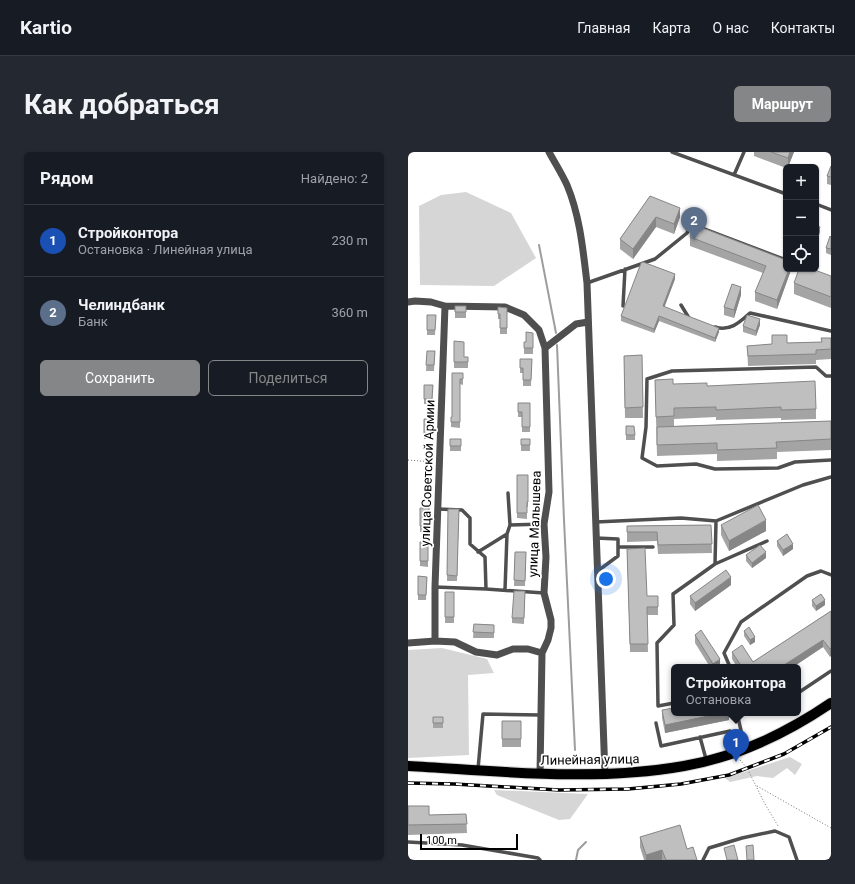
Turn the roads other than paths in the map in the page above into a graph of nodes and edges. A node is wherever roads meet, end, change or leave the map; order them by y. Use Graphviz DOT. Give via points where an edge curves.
graph roads {
  1 [pos="549,152"];
  2 [pos="672,152"];
  3 [pos="744,152"];
  4 [pos="734,175"];
  5 [pos="783,193"];
  6 [pos="819,205"];
  7 [pos="831,210"];
  8 [pos="783,259"];
  9 [pos="625,269"];
  10 [pos="587,283"];
  11 [pos="408,302"];
  12 [pos="681,305"];
  13 [pos="445,306"];
  14 [pos="623,306"];
  15 [pos="695,320"];
  16 [pos="588,322"];
  17 [pos="713,327"];
  18 [pos="831,331"];
  19 [pos="545,348"];
  20 [pos="831,376"];
  21 [pos="831,460"];
  22 [pos="831,476"];
  23 [pos="508,493"];
  24 [pos="438,509"];
  25 [pos="716,521"];
  26 [pos="596,522"];
  27 [pos="544,524"];
  28 [pos="510,525"];
  29 [pos="507,534"];
  30 [pos="596,538"];
  31 [pos="767,541"];
  32 [pos="618,547"];
  33 [pos="652,547"];
  34 [pos="478,552"];
  35 [pos="715,564"];
  36 [pos="598,571"];
  37 [pos="831,575"];
  38 [pos="435,587"];
  39 [pos="486,589"];
  40 [pos="505,590"];
  41 [pos="544,593"];
  42 [pos="435,641"];
  43 [pos="408,643"];
  44 [pos="542,653"];
  45 [pos="729,664"];
  46 [pos="831,671"];
  47 [pos="801,691"];
  48 [pos="831,703"];
  49 [pos="671,704"];
  50 [pos="541,715"];
  51 [pos="737,716"];
  52 [pos="656,722"];
  53 [pos="730,731"];
  54 [pos="700,737"];
  55 [pos="745,749"];
  56 [pos="707,761"];
  57 [pos="408,766"];
  58 [pos="478,770"];
  59 [pos="540,774"];
  60 [pos="605,775"];
  61 [pos="408,842"];
  62 [pos="540,860"];
  63 [pos="703,860"];
  64 [pos="798,860"];
  1 -- 10 [label="street" via="567,185 576,213"];
  2 -- 4 [label="lane"];
  3 -- 4 [label="lane"];
  4 -- 5 [label="lane"];
  6 -- 7 [label="lane"];
  8 -- 9 [label="lane" via="691,224 687,233 655,259"];
  9 -- 10 [label="lane"];
  9 -- 14 [label="lane"];
  10 -- 16 [label="street"];
  11 -- 13 [label="street, улица Малышева" via="432,302"];
  12 -- 15 [label="lane" via="689,318"];
  13 -- 19 [label="street, улица Малышева" via="505,307 524,315 539,330"];
  13 -- 24 [label="street, улица Советской Армии"];
  16 -- 19 [label="street" via="576,324"];
  16 -- 26 [label="street"];
  17 -- 18 [label="lane" via="720,329 734,326 750,313"];
  19 -- 27 [label="street, улица Малышева" via="549,492"];
  20 -- 21 [label="lane" via="826,376 816,367 672,372 647,379 646,427 642,458 657,466 696,464 715,469 778,468 796,462"];
  22 -- 25 [label="lane"];
  23 -- 28 [label="lane"];
  24 -- 34 [label="lane" via="462,510 470,518 470,544"];
  24 -- 38 [label="street, улица Советской Армии"];
  25 -- 26 [label="lane" via="681,518"];
  25 -- 35 [label="lane"];
  26 -- 30 [label="street"];
  27 -- 28 [label="lane"];
  27 -- 41 [label="street, улица Малышева"];
  28 -- 29 [label="lane"];
  29 -- 34 [label="lane"];
  29 -- 40 [label="lane"];
  30 -- 32 [label="lane" via="618,539"];
  30 -- 36 [label="street"];
  31 -- 35 [label="lane"];
  32 -- 33 [label="lane"];
  32 -- 36 [label="lane" via="618,556"];
  34 -- 39 [label="lane" via="485,557"];
  35 -- 49 [label="lane" via="674,594 674,625 657,643 658,706"];
  36 -- 60 [label="street"];
  37 -- 45 [label="lane" via="821,571 807,576 741,622 724,654"];
  38 -- 39 [label="lane"];
  38 -- 42 [label="street, улица Советской Армии"];
  39 -- 40 [label="lane"];
  40 -- 41 [label="lane"];
  41 -- 44 [label="street, улица Малышева" via="552,628"];
  42 -- 43 [label="street"];
  42 -- 44 [label="street" via="455,642 476,652 497,655 512,649 528,649"];
  44 -- 50 [label="street, улица Малышева"];
  46 -- 47 [label="lane"];
  48 -- 55 [label="main road, Линейная улица" via="798,724"];
  50 -- 58 [label="lane" via="482,714"];
  50 -- 59 [label="street, улица Малышева"];
  51 -- 55 [label="lane"];
  52 -- 54 [label="lane" via="661,746"];
  53 -- 54 [label="lane"];
  54 -- 56 [label="lane"];
  55 -- 56 [label="main road, Линейная улица"];
  56 -- 60 [label="main road, Линейная улица" via="629,774"];
  57 -- 58 [label="main road, Линейная улица"];
  58 -- 59 [label="main road, Линейная улица"];
  59 -- 60 [label="main road, Линейная улица"];
  61 -- 62 [label="lane" via="462,845"];
  63 -- 64 [label="lane" via="709,848 775,830 789,837"];
}
